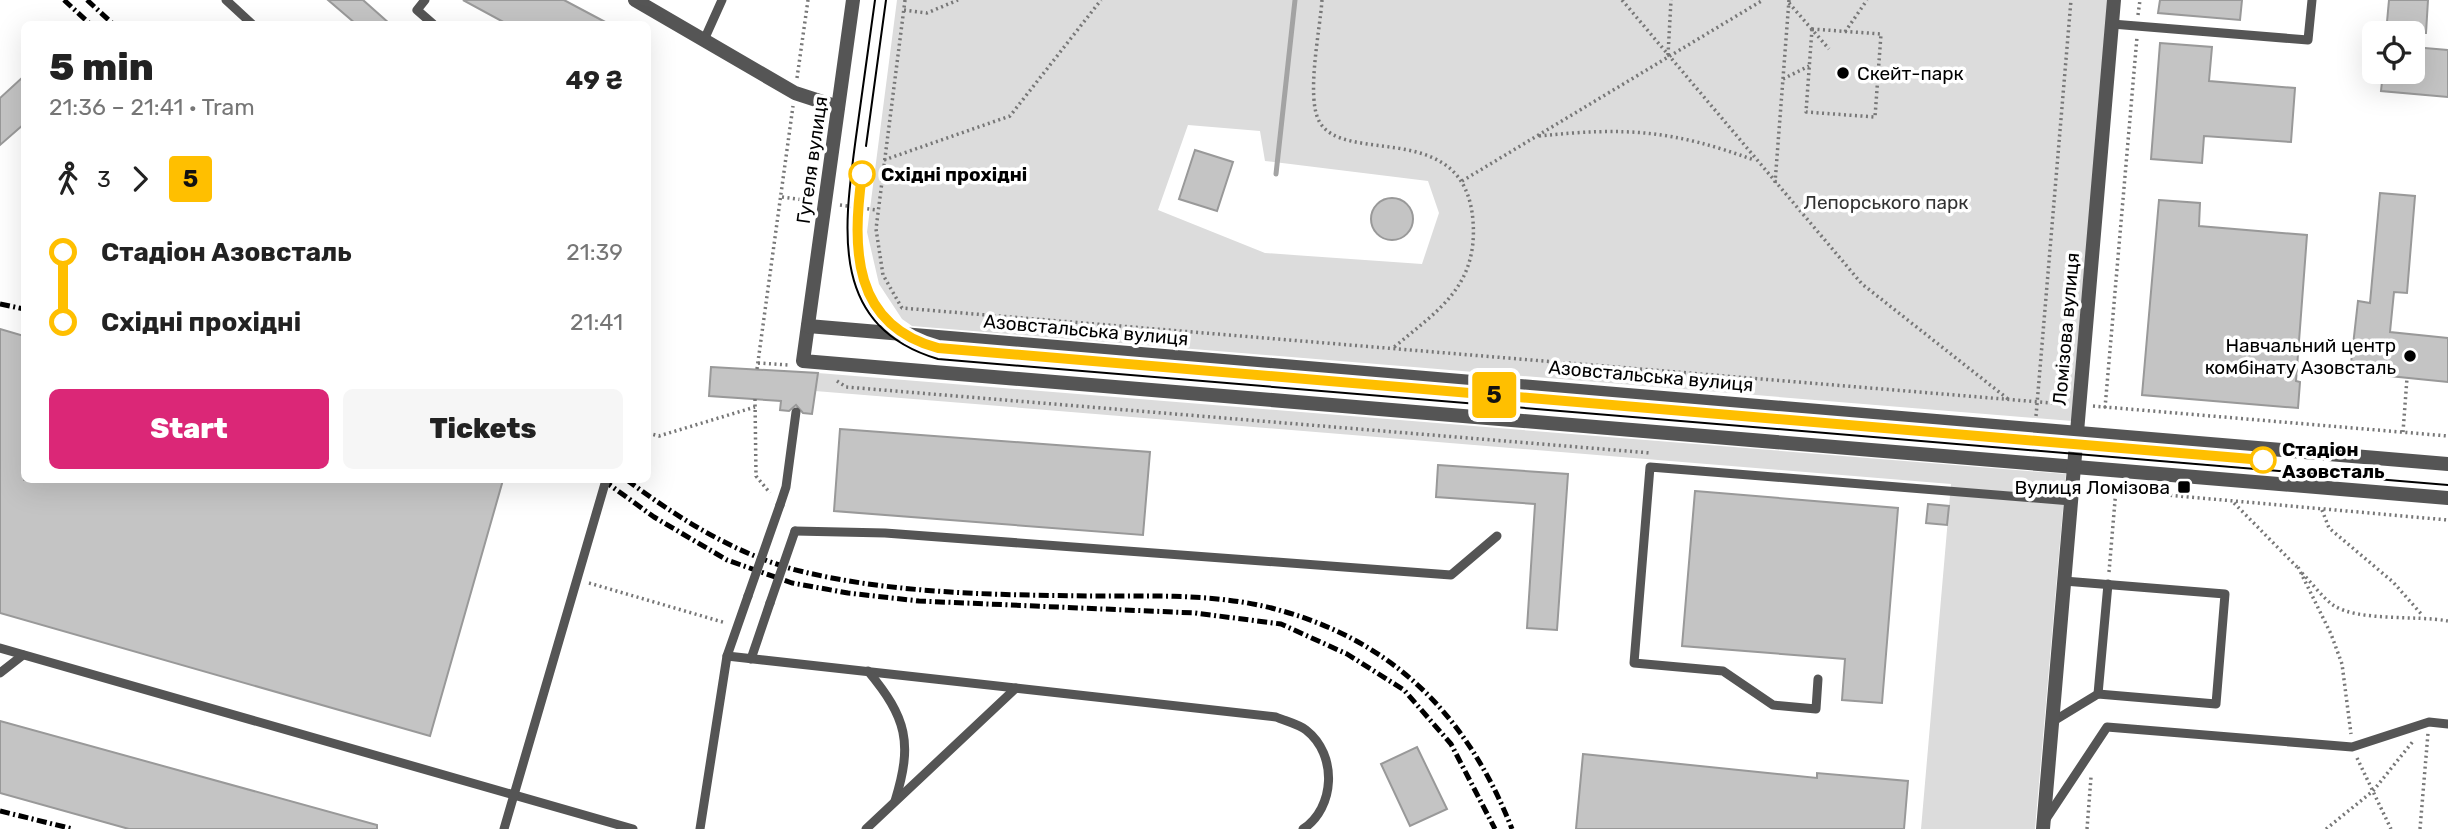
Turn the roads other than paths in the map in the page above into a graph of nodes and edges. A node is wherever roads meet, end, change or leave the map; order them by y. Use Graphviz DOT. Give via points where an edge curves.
graph roads {
  1 [pos="226,0"];
  2 [pos="425,0"];
  3 [pos="635,0"];
  4 [pos="722,0"];
  5 [pos="853,0"];
  6 [pos="2114,0"];
  7 [pos="2312,0"];
  8 [pos="249,21"];
  9 [pos="430,21"];
  10 [pos="2112,23"];
  11 [pos="704,40"];
  12 [pos="838,107"];
  13 [pos="808,326"];
  14 [pos="796,412"];
  15 [pos="2077,431"];
  16 [pos="2448,464"];
  17 [pos="2074,465"];
  18 [pos="605,483"];
  19 [pos="2448,498"];
  20 [pos="2071,501"];
  21 [pos="1497,536"];
  22 [pos="2064,581"];
  23 [pos="2108,584"];
  24 [pos="0,648"];
  25 [pos="23,655"];
  26 [pos="727,656"];
  27 [pos="751,659"];
  28 [pos="868,671"];
  29 [pos="0,673"];
  30 [pos="1818,678"];
  31 [pos="1016,688"];
  32 [pos="2098,694"];
  33 [pos="2052,722"];
  34 [pos="2448,724"];
  35 [pos="895,802"];
  36 [pos="2043,826"];
  37 [pos="504,829"];
  38 [pos="633,829"];
  39 [pos="700,829"];
  40 [pos="866,829"];
  41 [pos="1303,829"];
  1 -- 8 [label="lane"];
  2 -- 9 [label="lane" via="418,10"];
  3 -- 11 [label="street"];
  4 -- 11 [label="lane"];
  5 -- 12 [label="street, Гугеля вулиця"];
  6 -- 10 [label="street, Ломізова вулиця"];
  7 -- 10 [label="lane" via="2308,40"];
  10 -- 15 [label="street, Ломізова вулиця"];
  11 -- 12 [label="street" via="795,93"];
  12 -- 13 [label="street, Гугеля вулиця"];
  13 -- 15 [label="street, Азовстальська вулиця"];
  13 -- 17 [label="street, Гугеля вулиця" via="803,366"];
  14 -- 26 [label="lane, bridge" via="786,487"];
  15 -- 16 [label="street, Азовстальська вулиця"];
  15 -- 17 [label="street, Ломізова вулиця"];
  17 -- 19 [label="street"];
  17 -- 20 [label="street, Ломізова вулиця"];
  18 -- 37 [label="lane, bridge"];
  20 -- 22 [label="street, Ломізова вулиця"];
  20 -- 30 [label="lane" via="1650,467 1634,663 1723,671 1773,705 1816,709"];
  21 -- 27 [label="lane, bridge" via="1451,575 885,533 795,531"];
  22 -- 23 [label="lane"];
  22 -- 33 [label="street, Ломізова вулиця"];
  23 -- 32 [label="lane"];
  23 -- 32 [label="lane" via="2225,594 2216,704"];
  24 -- 25 [label="lane"];
  25 -- 29 [label="lane"];
  25 -- 38 [label="lane"];
  26 -- 27 [label="lane"];
  26 -- 39 [label="lane"];
  27 -- 28 [label="lane"];
  28 -- 31 [label="lane"];
  28 -- 35 [label="lane" via="891,699 904,732 905,768"];
  31 -- 35 [label="lane"];
  31 -- 41 [label="lane" via="1276,717 1307,730 1326,758 1329,791 1315,821"];
  32 -- 33 [label="lane"];
  33 -- 36 [label="street, Ломізова вулиця"];
  34 -- 36 [label="lane" via="2429,723 2352,747 2107,727"];
  35 -- 40 [label="lane"];
}
